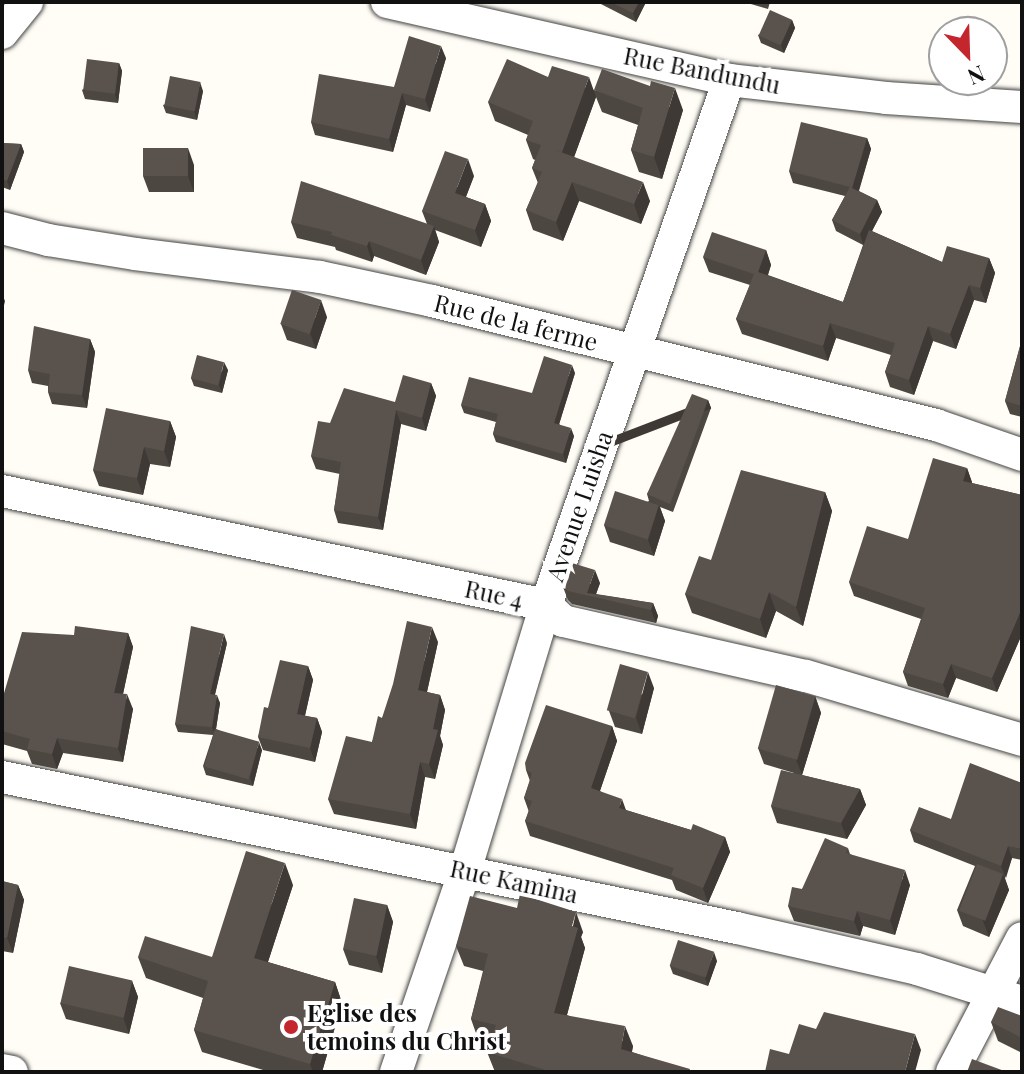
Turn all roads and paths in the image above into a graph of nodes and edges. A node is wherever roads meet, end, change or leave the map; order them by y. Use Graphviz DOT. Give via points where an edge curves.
graph roads {
  1 [pos="27,2"];
  2 [pos="387,2"];
  3 [pos="2,33"];
  4 [pos="729,80"];
  5 [pos="1022,107"];
  6 [pos="2,228"];
  7 [pos="632,350"];
  8 [pos="1022,455"];
  9 [pos="2,491"];
  10 [pos="546,605"];
  11 [pos="1022,740"];
  12 [pos="2,777"];
  13 [pos="465,871"];
  14 [pos="1022,938"];
  15 [pos="989,995"];
  16 [pos="1022,1002"];
  17 [pos="2,1070"];
  18 [pos="12,1072"];
  19 [pos="396,1072"];
  20 [pos="952,1072"];
  1 -- 3 [label="street"];
  2 -- 4 [label="street, Rue Bandundu"];
  4 -- 5 [label="street, Rue Bandundu"];
  4 -- 7 [label="street, Avenue Luisha"];
  6 -- 7 [label="street, Rue de la ferme" via="120,252 320,277"];
  7 -- 8 [label="street, Rue de la ferme" via="936,425"];
  7 -- 10 [label="street, Avenue Luisha"];
  9 -- 10 [label="street, Rue 4"];
  10 -- 11 [label="street, Rue 4" via="563,621 806,676"];
  10 -- 13 [label="street, Avenue Luisha"];
  12 -- 13 [label="street, Rue Kamina"];
  13 -- 15 [label="street, Rue Kamina" via="917,969"];
  13 -- 19 [label="street, Avenue Luisha"];
  14 -- 15 [label="street"];
  15 -- 16 [label="street, Rue Kamina"];
  15 -- 20 [label="street"];
  17 -- 18 [label="street"];
}
